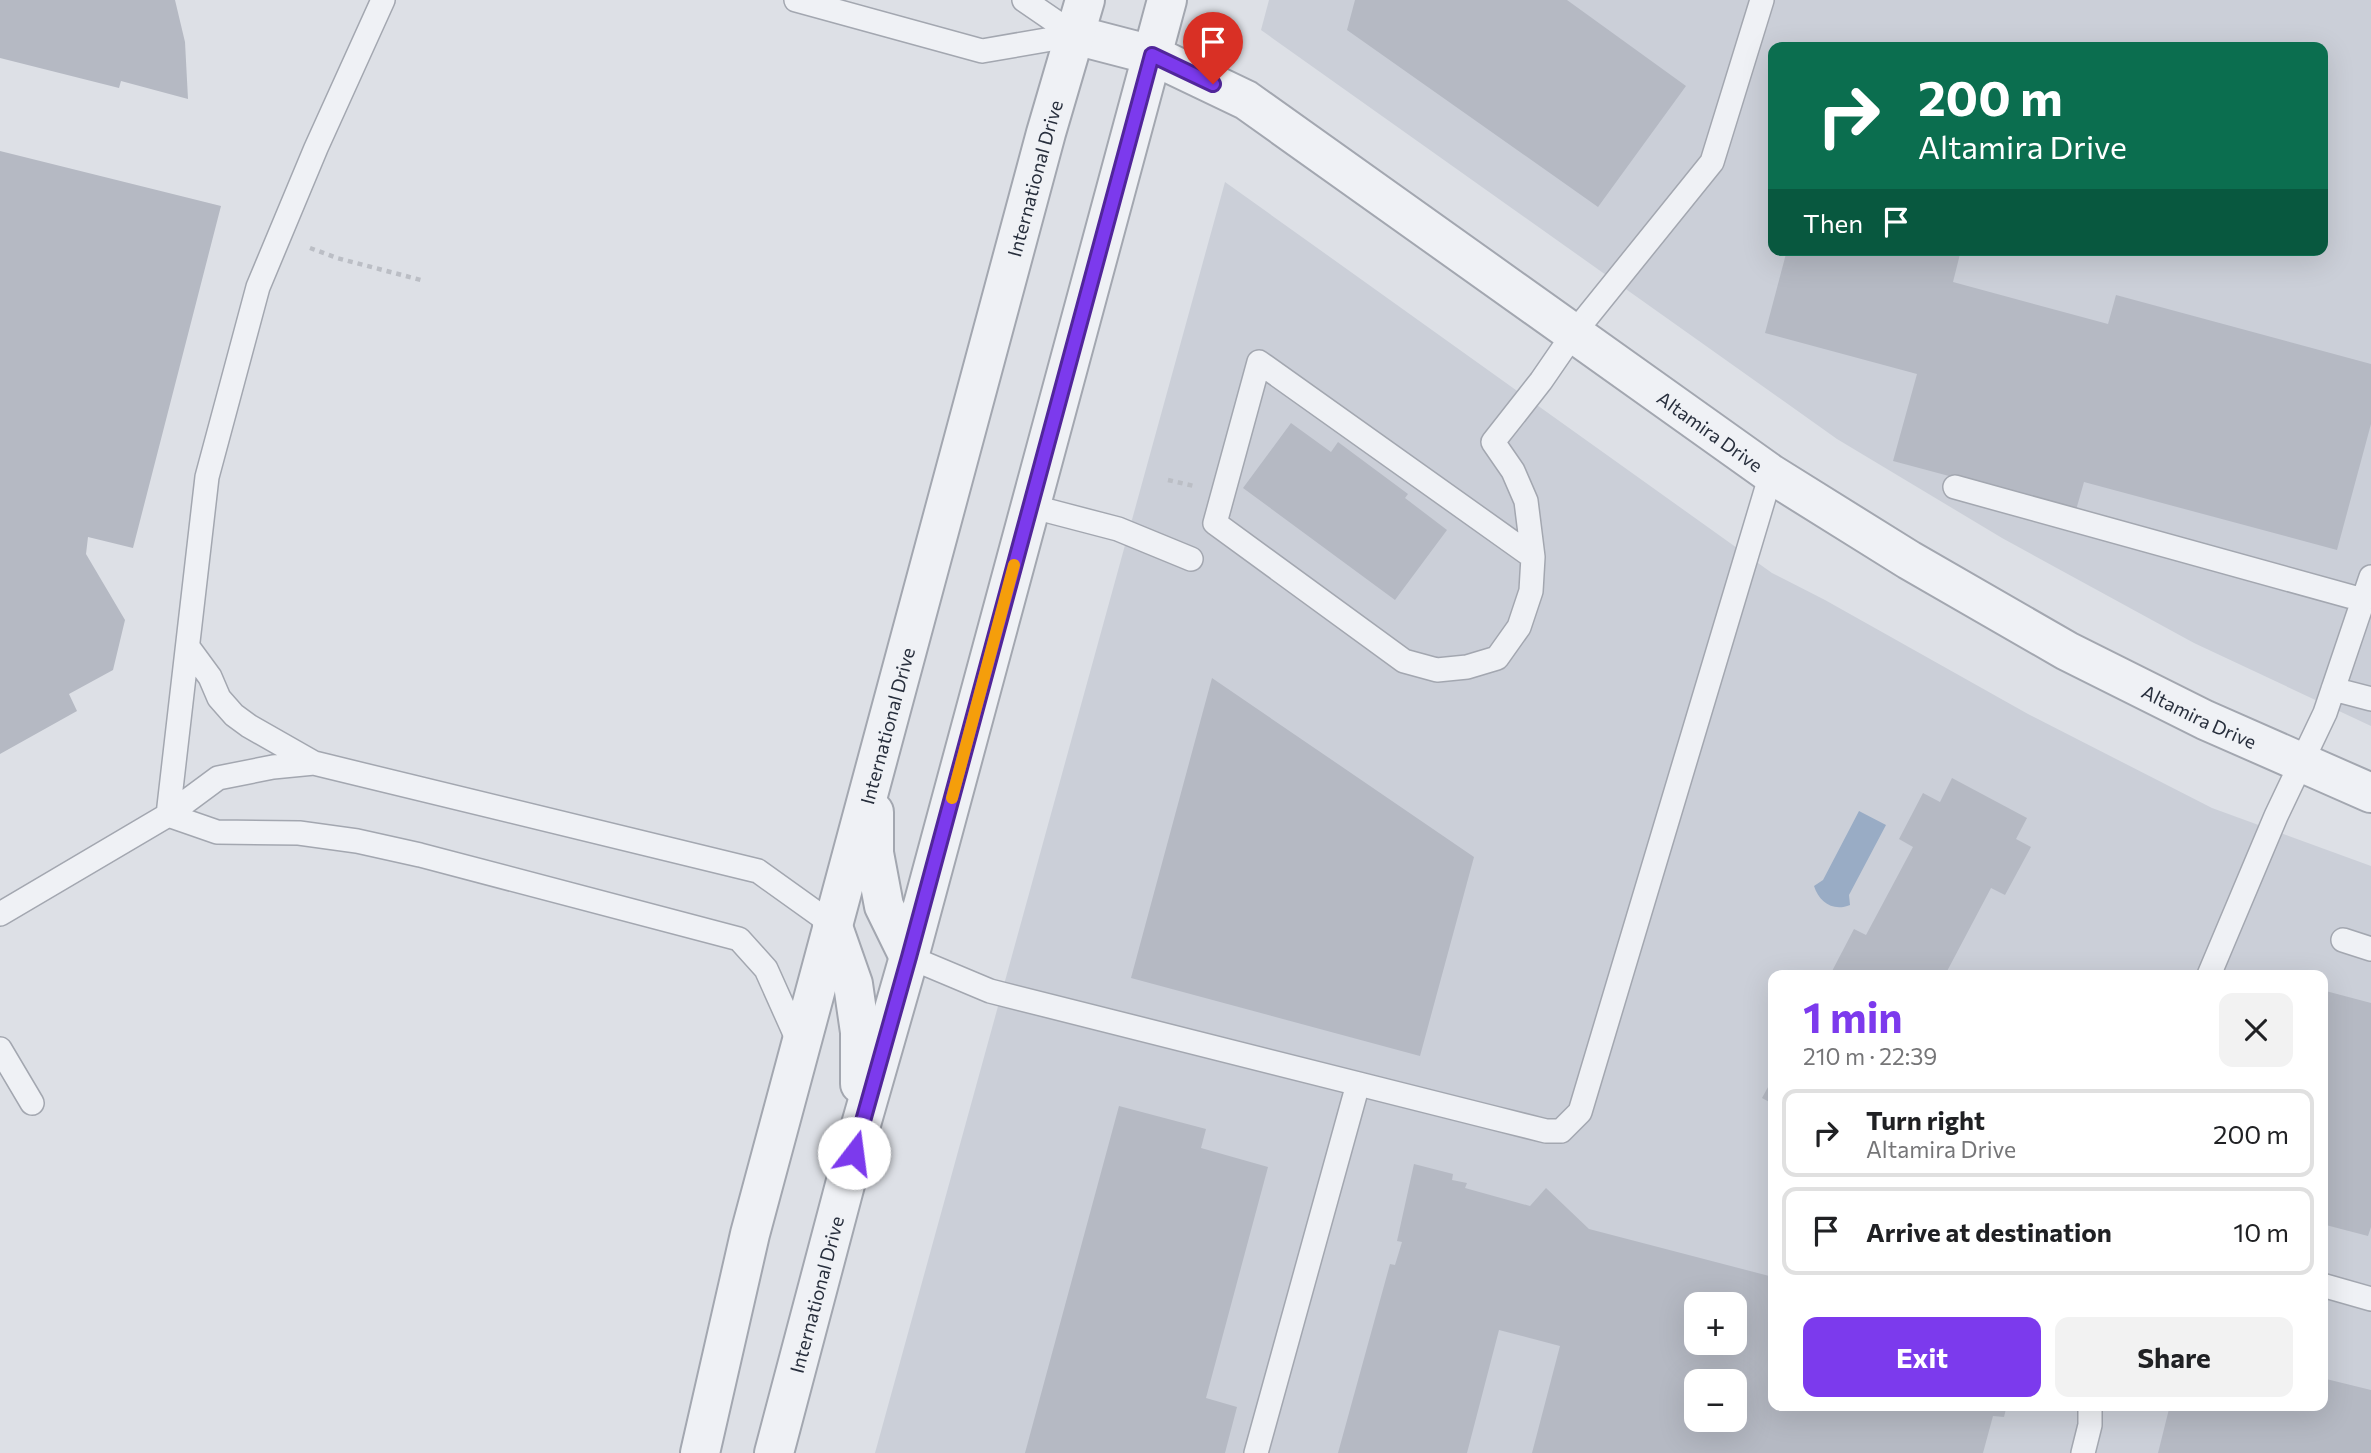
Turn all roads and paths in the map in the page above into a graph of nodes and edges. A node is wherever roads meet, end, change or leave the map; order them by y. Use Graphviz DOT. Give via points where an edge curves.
graph roads {
  1 [pos="383,0"];
  2 [pos="796,0"];
  3 [pos="1024,0"];
  4 [pos="1167,0"];
  5 [pos="1762,0"];
  6 [pos="1080,17"];
  7 [pos="1152,55"];
  8 [pos="310,248"];
  9 [pos="421,280"];
  10 [pos="1574,333"];
  11 [pos="1771,474"];
  12 [pos="1168,480"];
  13 [pos="1955,487"];
  14 [pos="1201,488"];
  15 [pos="1030,506"];
  16 [pos="1533,557"];
  17 [pos="1191,559"];
  18 [pos="2371,577"];
  19 [pos="2363,600"];
  20 [pos="188,647"];
  21 [pos="2333,689"];
  22 [pos="2371,699"];
  23 [pos="314,762"];
  24 [pos="2301,763"];
  25 [pos="874,771"];
  26 [pos="2371,793"];
  27 [pos="168,815"];
  28 [pos="0,914"];
  29 [pos="832,924"];
  30 [pos="2343,940"];
  31 [pos="2371,949"];
  32 [pos="909,957"];
  33 [pos="2211,970"];
  34 [pos="800,1046"];
  35 [pos="0,1049"];
  36 [pos="1358,1084"];
  37 [pos="32,1103"];
  38 [pos="860,1128"];
  39 [pos="2328,1287"];
  40 [pos="2371,1299"];
  41 [pos="2090,1415"];
  42 [pos="700,1453"];
  43 [pos="774,1453"];
  44 [pos="1256,1453"];
  45 [pos="2083,1453"];
  1 -- 20 [label="lane" via="258,287 207,477"];
  2 -- 6 [label="lane" via="982,51"];
  3 -- 6 [label="lane"];
  4 -- 7 [label="street, International Drive"];
  5 -- 10 [label="lane" via="1712,162"];
  6 -- 7 [label="street, Altamira Drive"];
  6 -- 25 [label="street, International Drive"];
  7 -- 10 [label="street, Altamira Drive" via="1246,100"];
  7 -- 15 [label="street, International Drive"];
  8 -- 9 [label="path"];
  10 -- 11 [label="street, Altamira Drive"];
  10 -- 16 [label="lane" via="1493,442 1526,501"];
  11 -- 24 [label="street, Altamira Drive" via="2067,651"];
  11 -- 36 [label="lane" via="1580,1112 1561,1130 1546,1131"];
  12 -- 14 [label="path"];
  13 -- 19 [label="lane"];
  15 -- 17 [label="lane" via="1118,529"];
  15 -- 32 [label="street, International Drive"];
  16 -- 16 [label="lane" via="1511,542 1259,362 1215,523 1404,661 1437,670 1497,658 1519,626 1531,591"];
  18 -- 19 [label="lane"];
  19 -- 21 [label="lane"];
  20 -- 23 [label="lane" via="234,715"];
  20 -- 27 [label="lane"];
  21 -- 22 [label="lane"];
  21 -- 24 [label="lane"];
  23 -- 27 [label="lane" via="218,778"];
  23 -- 29 [label="lane" via="758,871"];
  24 -- 26 [label="street, Altamira Drive"];
  24 -- 33 [label="lane"];
  25 -- 29 [label="street, International Drive"];
  25 -- 32 [label="street" via="874,853 884,906"];
  27 -- 28 [label="lane"];
  27 -- 34 [label="lane" via="217,832 299,833 357,841 739,939 766,969"];
  29 -- 34 [label="street, International Drive"];
  29 -- 38 [label="street" via="853,984 860,1032"];
  30 -- 31 [label="lane"];
  32 -- 36 [label="lane" via="990,991"];
  32 -- 38 [label="street, International Drive"];
  34 -- 42 [label="street, International Drive" via="750,1234"];
  35 -- 37 [label="lane"];
  36 -- 44 [label="lane"];
  38 -- 43 [label="street, International Drive"];
  39 -- 40 [label="lane"];
  41 -- 45 [label="lane"];
}
